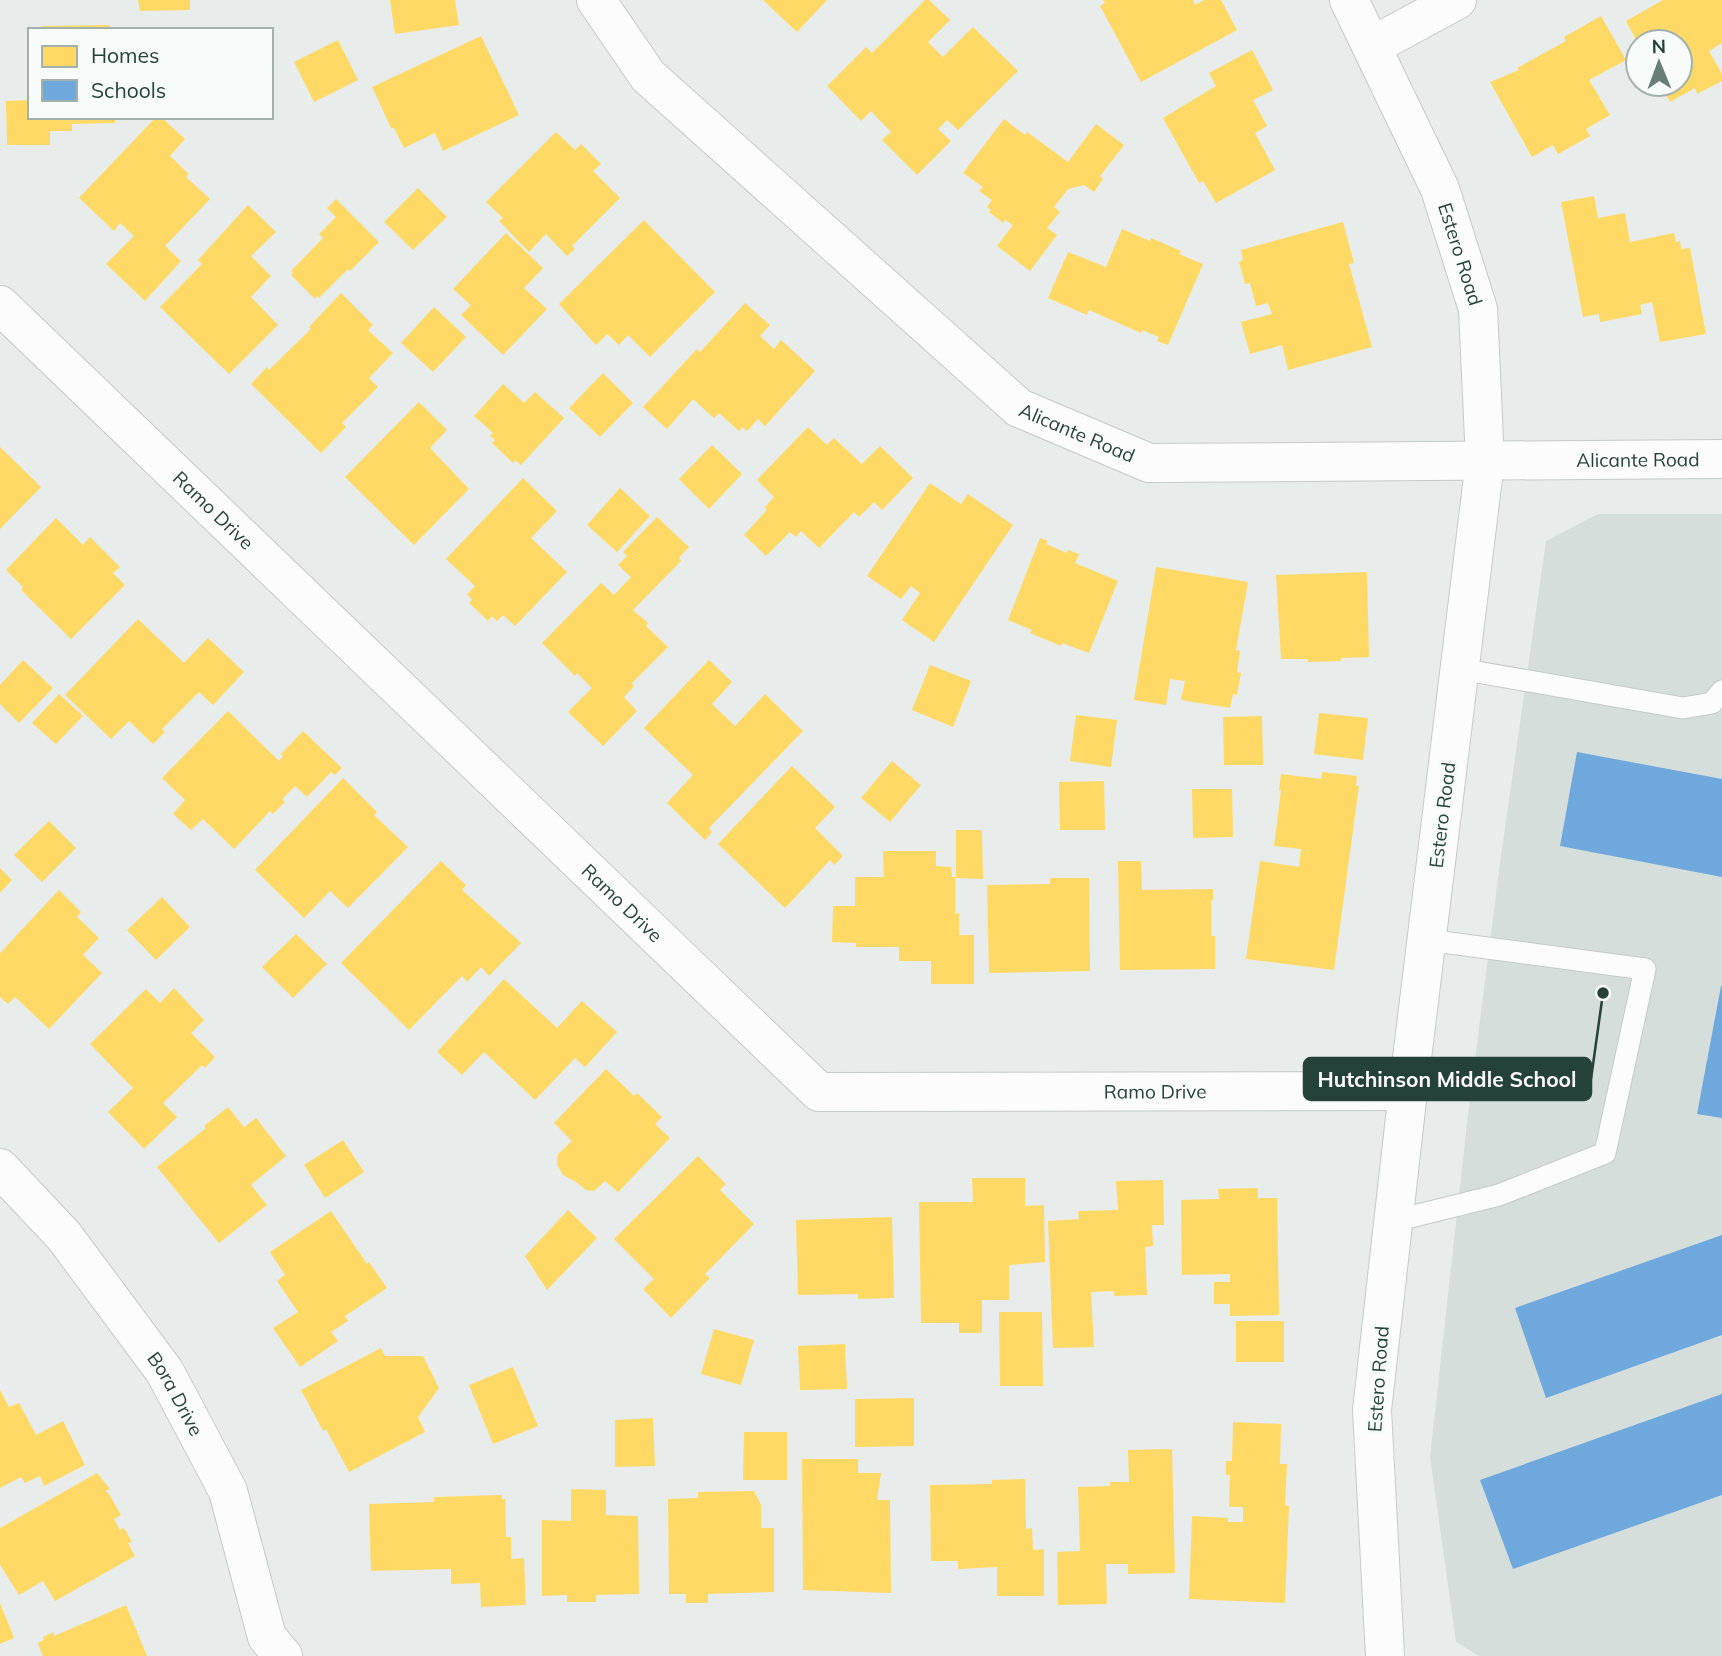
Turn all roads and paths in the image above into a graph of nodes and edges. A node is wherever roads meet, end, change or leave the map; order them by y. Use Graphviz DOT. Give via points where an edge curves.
graph roads {
  1 [pos="596,0"];
  2 [pos="1349,0"];
  3 [pos="1457,0"];
  4 [pos="1372,46"];
  5 [pos="0,305"];
  6 [pos="1722,459"];
  7 [pos="1485,461"];
  8 [pos="1460,669"];
  9 [pos="1722,691"];
  10 [pos="1427,940"];
  11 [pos="1408,1091"];
  12 [pos="0,1168"];
  13 [pos="1394,1221"];
  14 [pos="283,1656"];
  15 [pos="1385,1656"];
  1 -- 7 [label="street, Alicante Road" via="648,76 1019,408 1149,463"];
  2 -- 4 [label="street, Estero Road"];
  3 -- 4 [label="street"];
  4 -- 7 [label="street, Estero Road" via="1440,189 1478,309"];
  5 -- 11 [label="street, Ramo Drive" via="819,1092"];
  6 -- 7 [label="street, Alicante Road"];
  7 -- 8 [label="street, Estero Road"];
  8 -- 9 [label="lane" via="1683,708 1712,703"];
  8 -- 10 [label="street, Estero Road"];
  10 -- 11 [label="street, Estero Road"];
  10 -- 13 [label="lane" via="1645,969 1605,1153 1499,1195"];
  11 -- 13 [label="street, Estero Road"];
  12 -- 14 [label="street, Bora Drive" via="64,1236 165,1372 228,1492 267,1637"];
  13 -- 15 [label="street, Estero Road" via="1372,1410"];
}
